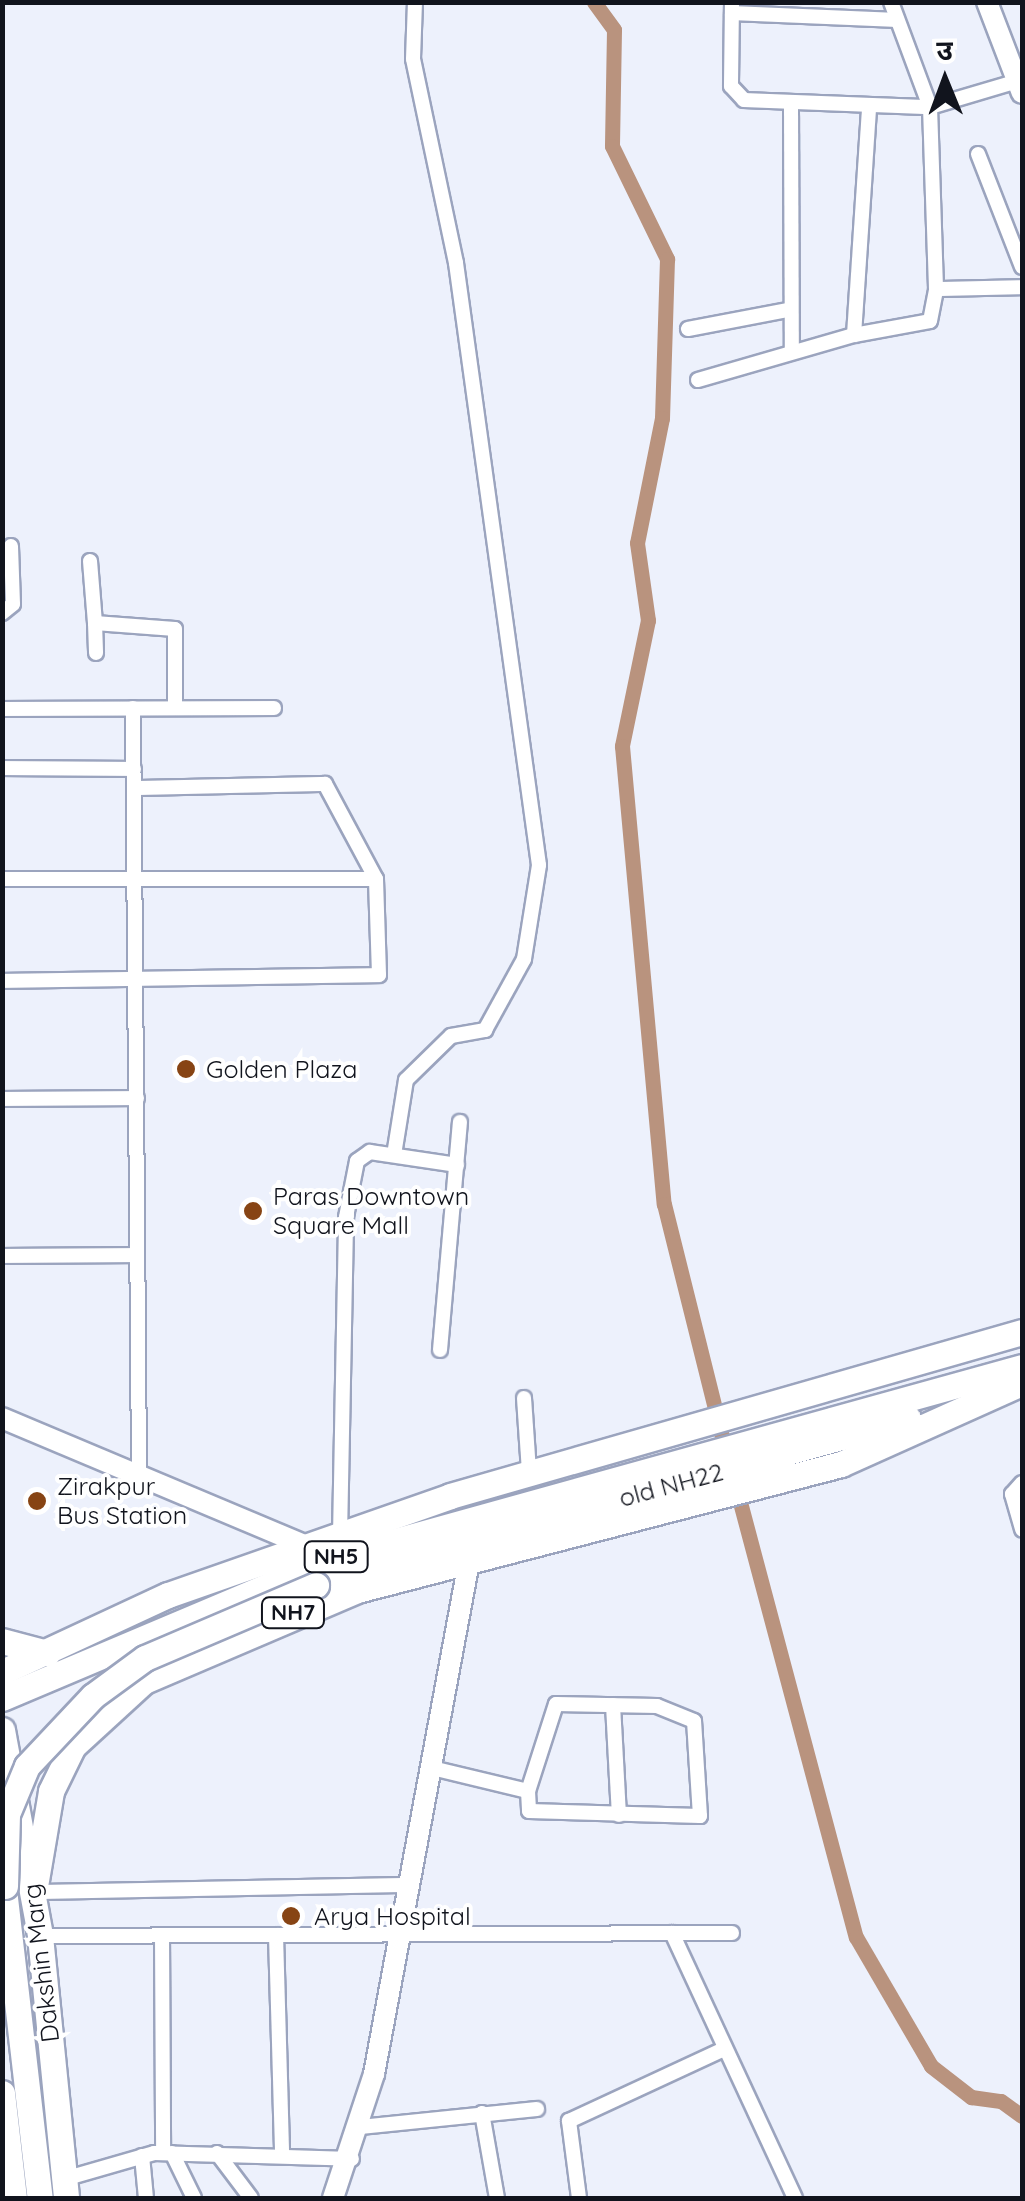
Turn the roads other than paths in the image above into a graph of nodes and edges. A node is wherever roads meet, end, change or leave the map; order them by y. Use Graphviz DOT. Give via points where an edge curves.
graph roads {
  1 [pos="414,2"];
  2 [pos="890,2"];
  3 [pos="986,2"];
  4 [pos="732,8"];
  5 [pos="897,20"];
  6 [pos="1020,87"];
  7 [pos="791,106"];
  8 [pos="930,107"];
  9 [pos="869,108"];
  10 [pos="978,154"];
  11 [pos="1022,268"];
  12 [pos="1022,287"];
  13 [pos="936,288"];
  14 [pos="788,310"];
  15 [pos="688,329"];
  16 [pos="854,335"];
  17 [pos="792,352"];
  18 [pos="698,380"];
  19 [pos="11,546"];
  20 [pos="90,561"];
  21 [pos="2,612"];
  22 [pos="95,623"];
  23 [pos="96,654"];
  24 [pos="175,707"];
  25 [pos="2,708"];
  26 [pos="134,708"];
  27 [pos="274,708"];
  28 [pos="2,768"];
  29 [pos="134,769"];
  30 [pos="134,788"];
  31 [pos="2,879"];
  32 [pos="135,879"];
  33 [pos="376,879"];
  34 [pos="136,979"];
  35 [pos="2,981"];
  36 [pos="136,1098"];
  37 [pos="2,1099"];
  38 [pos="460,1122"];
  39 [pos="394,1155"];
  40 [pos="456,1165"];
  41 [pos="137,1255"];
  42 [pos="2,1256"];
  43 [pos="1022,1332"];
  44 [pos="440,1350"];
  45 [pos="1021,1378"];
  46 [pos="524,1398"];
  47 [pos="2,1418"];
  48 [pos="831,1454"];
  49 [pos="687,1468"];
  50 [pos="529,1471"];
  51 [pos="139,1473"];
  52 [pos="1022,1483"];
  53 [pos="1022,1530"];
  54 [pos="340,1536"];
  55 [pos="306,1546"];
  56 [pos="470,1556"];
  57 [pos="2,1642"];
  58 [pos="47,1653"];
  59 [pos="2,1672"];
  60 [pos="2,1698"];
  61 [pos="614,1705"];
  62 [pos="2,1730"];
  63 [pos="432,1768"];
  64 [pos="528,1790"];
  65 [pos="619,1815"];
  66 [pos="4,1879"];
  67 [pos="408,1885"];
  68 [pos="34,1892"];
  69 [pos="672,1933"];
  70 [pos="732,1933"];
  71 [pos="400,1934"];
  72 [pos="162,1935"];
  73 [pos="276,1935"];
  74 [pos="40,1936"];
  75 [pos="722,2050"];
  76 [pos="2,2093"];
  77 [pos="537,2109"];
  78 [pos="482,2113"];
  79 [pos="360,2127"];
  80 [pos="168,2153"];
  81 [pos="282,2153"];
  82 [pos="218,2154"];
  83 [pos="142,2156"];
  84 [pos="352,2159"];
  85 [pos="66,2189"];
  86 [pos="14,2198"];
  87 [pos="40,2198"];
  88 [pos="146,2198"];
  89 [pos="194,2198"];
  90 [pos="251,2198"];
  91 [pos="334,2198"];
  92 [pos="498,2198"];
  93 [pos="580,2198"];
  94 [pos="795,2198"];
  1 -- 39 [label="street" via="413,59 456,263 539,865 524,959 485,1030 452,1036 406,1080"];
  2 -- 5 [label="street"];
  3 -- 6 [label="street"];
  4 -- 5 [label="street"];
  4 -- 7 [label="street" via="736,95"];
  5 -- 8 [label="street"];
  6 -- 8 [label="street"];
  7 -- 9 [label="street"];
  7 -- 14 [label="street"];
  8 -- 9 [label="street"];
  8 -- 13 [label="street"];
  9 -- 16 [label="street"];
  10 -- 11 [label="street"];
  12 -- 13 [label="street"];
  13 -- 16 [label="street" via="930,321"];
  14 -- 15 [label="street"];
  14 -- 17 [label="street"];
  16 -- 17 [label="street"];
  17 -- 18 [label="street"];
  19 -- 21 [label="street" via="13,604"];
  20 -- 22 [label="street"];
  22 -- 23 [label="street"];
  22 -- 24 [label="street" via="176,629"];
  24 -- 26 [label="street"];
  24 -- 27 [label="street"];
  25 -- 26 [label="street"];
  26 -- 29 [label="street"];
  28 -- 29 [label="street"];
  29 -- 30 [label="street"];
  30 -- 32 [label="street"];
  30 -- 33 [label="street" via="325,784"];
  31 -- 32 [label="street"];
  32 -- 33 [label="street"];
  32 -- 34 [label="street"];
  33 -- 34 [label="street" via="379,975"];
  34 -- 35 [label="street"];
  34 -- 36 [label="street"];
  36 -- 37 [label="street"];
  36 -- 41 [label="street"];
  38 -- 40 [label="street"];
  39 -- 40 [label="street"];
  39 -- 54 [label="street" via="356,1161 346,1217"];
  40 -- 44 [label="street"];
  41 -- 42 [label="street"];
  41 -- 51 [label="street"];
  43 -- 50 [label="highway, NH5"];
  45 -- 48 [label="highway, NH7"];
  45 -- 49 [label="highway, NH5" via="820,1418"];
  46 -- 50 [label="street"];
  47 -- 51 [label="street"];
  48 -- 49 [label="highway, old NH22"];
  48 -- 56 [label="highway, NH7" via="691,1506"];
  49 -- 60 [label="highway, NH5" via="334,1558"];
  49 -- 66 [label="highway, old NH22, bridge" via="316,1585 145,1658 93,1696 27,1766 8,1814"];
  50 -- 54 [label="highway, NH5"];
  51 -- 55 [label="street"];
  52 -- 53 [label="street" via="1012,1494"];
  54 -- 55 [label="highway, NH5"];
  55 -- 58 [label="highway, NH5" via="168,1595"];
  56 -- 63 [label="street"];
  56 -- 68 [label="highway, NH7" via="278,1618 144,1681 103,1712 51,1792"];
  57 -- 58 [label="highway"];
  58 -- 59 [label="highway"];
  61 -- 64 [label="street" via="550,1710"];
  61 -- 65 [label="street"];
  61 -- 65 [label="street" via="657,1706 694,1721 705,1808 686,1817"];
  62 -- 68 [label="highway, Dakshin Marg"];
  63 -- 64 [label="street"];
  63 -- 67 [label="street"];
  64 -- 65 [label="street" via="529,1811"];
  66 -- 87 [label="highway, old NH22"];
  67 -- 68 [label="street"];
  67 -- 71 [label="street"];
  68 -- 74 [label="highway, Dakshin Marg / NH7"];
  69 -- 70 [label="street"];
  69 -- 71 [label="street"];
  69 -- 75 [label="street"];
  71 -- 73 [label="street"];
  71 -- 79 [label="street"];
  72 -- 73 [label="street"];
  72 -- 74 [label="street"];
  72 -- 80 [label="street"];
  73 -- 81 [label="street"];
  74 -- 85 [label="highway, Dakshin Marg / NH7"];
  75 -- 93 [label="street" via="569,2121"];
  75 -- 94 [label="street"];
  76 -- 86 [label="highway"];
  77 -- 78 [label="street"];
  78 -- 79 [label="street"];
  78 -- 92 [label="street"];
  79 -- 84 [label="street"];
  80 -- 82 [label="street"];
  80 -- 83 [label="street"];
  80 -- 89 [label="street"];
  81 -- 82 [label="street"];
  81 -- 84 [label="street"];
  82 -- 90 [label="street"];
  83 -- 85 [label="street"];
  83 -- 88 [label="street"];
  84 -- 91 [label="street"];
}
